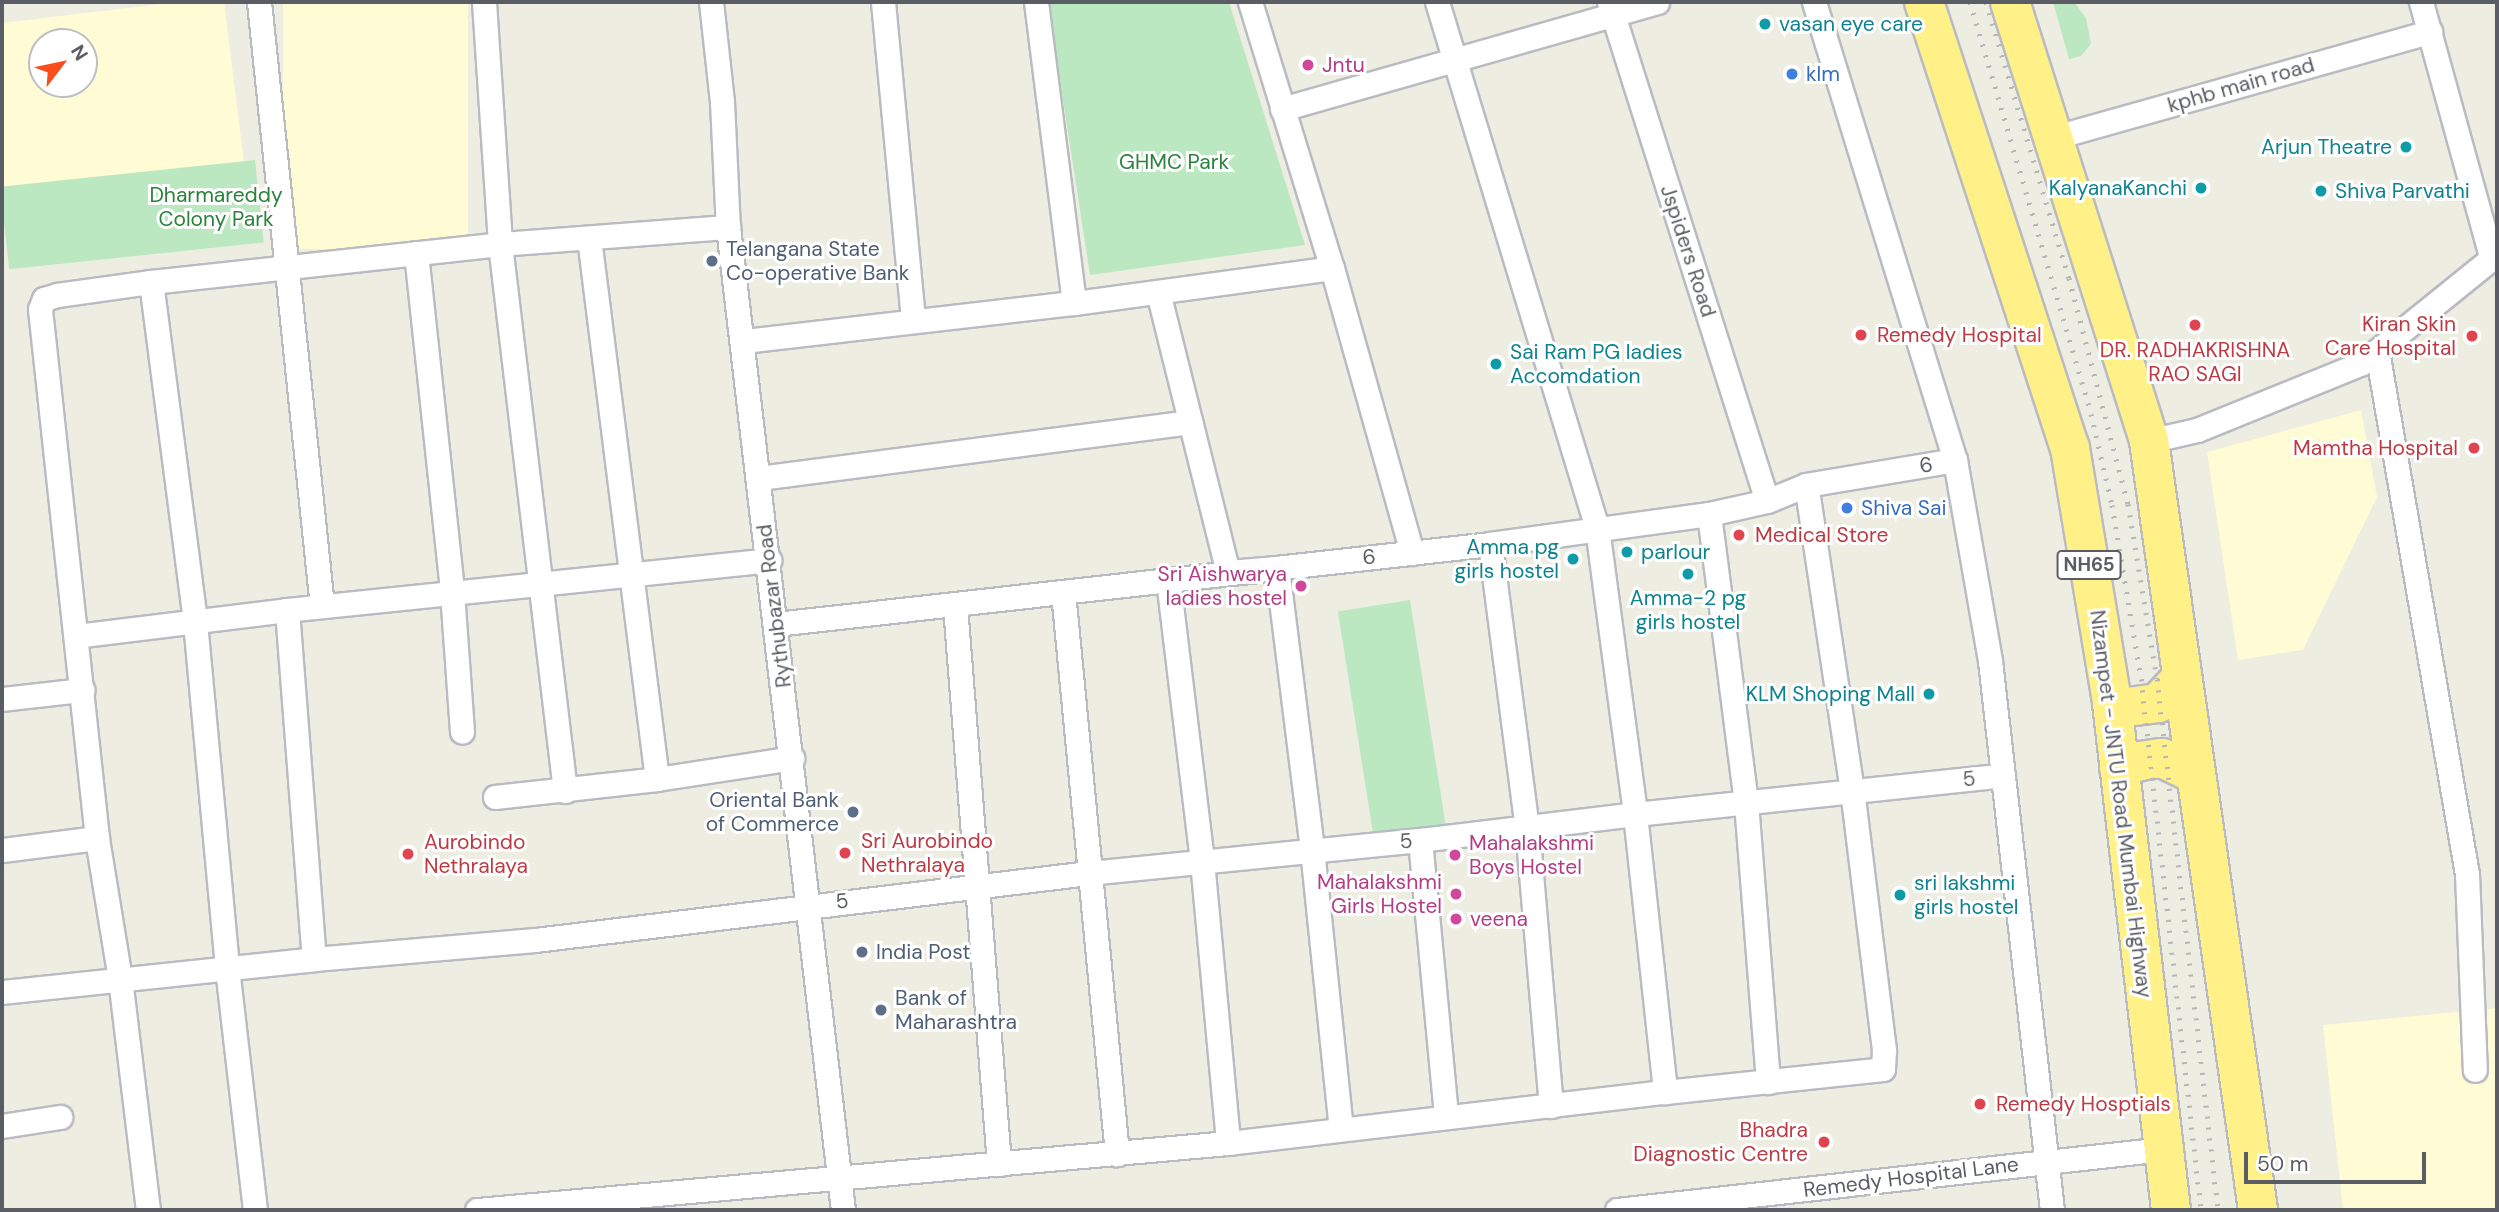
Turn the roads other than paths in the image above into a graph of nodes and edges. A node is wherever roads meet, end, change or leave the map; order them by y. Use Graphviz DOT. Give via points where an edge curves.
graph roads {
  1 [pos="259,2"];
  2 [pos="484,2"];
  3 [pos="711,2"];
  4 [pos="883,2"];
  5 [pos="1036,2"];
  6 [pos="1250,2"];
  7 [pos="1437,2"];
  8 [pos="1657,2"];
  9 [pos="1814,2"];
  10 [pos="1924,2"];
  11 [pos="2010,2"];
  12 [pos="2421,2"];
  13 [pos="1611,8"];
  14 [pos="2430,32"];
  15 [pos="1454,59"];
  16 [pos="1282,109"];
  17 [pos="2052,138"];
  18 [pos="728,227"];
  19 [pos="589,238"];
  20 [pos="500,244"];
  21 [pos="416,253"];
  22 [pos="2494,256"];
  23 [pos="286,267"];
  24 [pos="1332,268"];
  25 [pos="151,282"];
  26 [pos="1158,292"];
  27 [pos="1074,303"];
  28 [pos="913,321"];
  29 [pos="744,341"];
  30 [pos="2377,351"];
  31 [pos="1190,422"];
  32 [pos="2150,442"];
  33 [pos="1955,460"];
  34 [pos="759,478"];
  35 [pos="1806,485"];
  36 [pos="1767,501"];
  37 [pos="1709,514"];
  38 [pos="1597,528"];
  39 [pos="1490,544"];
  40 [pos="1412,553"];
  41 [pos="769,560"];
  42 [pos="1228,572"];
  43 [pos="632,575"];
  44 [pos="1168,580"];
  45 [pos="542,585"];
  46 [pos="452,592"];
  47 [pos="1063,592"];
  48 [pos="322,606"];
  49 [pos="955,606"];
  50 [pos="287,610"];
  51 [pos="195,622"];
  52 [pos="776,624"];
  53 [pos="76,636"];
  54 [pos="2182,677"];
  55 [pos="82,690"];
  56 [pos="2,699"];
  57 [pos="2112,703"];
  58 [pos="462,732"];
  59 [pos="792,758"];
  60 [pos="2119,768"];
  61 [pos="2195,774"];
  62 [pos="2003,775"];
  63 [pos="657,779"];
  64 [pos="1852,790"];
  65 [pos="565,791"];
  66 [pos="495,797"];
  67 [pos="1746,802"];
  68 [pos="1635,814"];
  69 [pos="1527,827"];
  70 [pos="97,838"];
  71 [pos="1420,840"];
  72 [pos="1312,849"];
  73 [pos="2,850"];
  74 [pos="1202,861"];
  75 [pos="1089,873"];
  76 [pos="975,886"];
  77 [pos="809,905"];
  78 [pos="314,959"];
  79 [pos="227,968"];
  80 [pos="120,979"];
  81 [pos="2,992"];
  82 [pos="2475,1070"];
  83 [pos="1768,1082"];
  84 [pos="1665,1092"];
  85 [pos="1551,1106"];
  86 [pos="60,1117"];
  87 [pos="1446,1117"];
  88 [pos="2,1126"];
  89 [pos="1341,1129"];
  90 [pos="1228,1143"];
  91 [pos="2163,1149"];
  92 [pos="1117,1154"];
  93 [pos="2046,1161"];
  94 [pos="999,1164"];
  95 [pos="839,1179"];
  96 [pos="148,1210"];
  97 [pos="255,1210"];
  98 [pos="477,1210"];
  99 [pos="843,1210"];
  100 [pos="1617,1210"];
  101 [pos="2052,1210"];
  102 [pos="2171,1210"];
  103 [pos="2258,1210"];
  1 -- 23 [label="street"];
  2 -- 20 [label="street"];
  3 -- 18 [label="street, Rythubazar Road"];
  4 -- 28 [label="street"];
  5 -- 27 [label="street"];
  6 -- 16 [label="street"];
  7 -- 15 [label="street"];
  8 -- 13 [label="street"];
  9 -- 33 [label="street"];
  10 -- 57 [label="highway, Nizampet - JNTU Road Mumbai Highway / NH65" via="2070,448"];
  11 -- 17 [label="highway"];
  12 -- 14 [label="street"];
  13 -- 15 [label="street"];
  13 -- 36 [label="street, Jspiders Road"];
  14 -- 17 [label="street, kphb main road"];
  14 -- 22 [label="street"];
  15 -- 16 [label="street"];
  15 -- 38 [label="street"];
  16 -- 24 [label="street"];
  17 -- 32 [label="highway"];
  18 -- 19 [label="street"];
  18 -- 29 [label="street, Rythubazar Road"];
  19 -- 20 [label="street"];
  19 -- 43 [label="street"];
  20 -- 21 [label="street"];
  20 -- 45 [label="street"];
  21 -- 23 [label="street"];
  21 -- 46 [label="street"];
  22 -- 30 [label="street"];
  23 -- 25 [label="street"];
  23 -- 48 [label="street"];
  24 -- 26 [label="street"];
  24 -- 40 [label="street"];
  25 -- 51 [label="street"];
  25 -- 53 [label="street" via="57,295 44,299 40,309"];
  26 -- 27 [label="street"];
  26 -- 31 [label="street"];
  27 -- 28 [label="street"];
  28 -- 29 [label="street"];
  29 -- 34 [label="street, Rythubazar Road"];
  30 -- 32 [label="street" via="2323,381 2185,434"];
  30 -- 82 [label="street" via="2467,874"];
  31 -- 34 [label="street"];
  31 -- 42 [label="street"];
  32 -- 54 [label="highway"];
  33 -- 35 [label="street, 6"];
  33 -- 62 [label="street" via="1990,661"];
  34 -- 41 [label="street, Rythubazar Road"];
  35 -- 36 [label="street, 6"];
  35 -- 64 [label="street"];
  36 -- 37 [label="street, 6"];
  37 -- 38 [label="street, 6"];
  37 -- 67 [label="street"];
  38 -- 39 [label="street, 6"];
  38 -- 68 [label="street"];
  39 -- 40 [label="street, 6"];
  39 -- 69 [label="street"];
  40 -- 42 [label="street, 6"];
  41 -- 43 [label="street"];
  41 -- 52 [label="street, Rythubazar Road"];
  42 -- 44 [label="street, 6"];
  42 -- 72 [label="street" via="1277,568"];
  43 -- 45 [label="street"];
  43 -- 63 [label="street"];
  44 -- 47 [label="street, 6"];
  44 -- 74 [label="street"];
  45 -- 46 [label="street"];
  45 -- 65 [label="street"];
  46 -- 48 [label="street"];
  46 -- 58 [label="street"];
  47 -- 49 [label="street, 6"];
  47 -- 75 [label="street"];
  48 -- 50 [label="street"];
  49 -- 52 [label="street, 6"];
  49 -- 76 [label="street"];
  50 -- 51 [label="street"];
  50 -- 78 [label="street"];
  51 -- 53 [label="street"];
  51 -- 79 [label="street"];
  52 -- 59 [label="street, Rythubazar Road"];
  53 -- 55 [label="street"];
  54 -- 57 [label="highway" via="2158,703 2127,707"];
  54 -- 61 [label="highway"];
  55 -- 56 [label="street"];
  55 -- 70 [label="street"];
  57 -- 60 [label="highway, Nizampet - JNTU Road Mumbai Highway / NH65"];
  59 -- 63 [label="street"];
  59 -- 77 [label="street, Rythubazar Road"];
  60 -- 61 [label="highway" via="2162,758"];
  60 -- 91 [label="highway, Nizampet - JNTU Road Mumbai Highway / NH65"];
  61 -- 103 [label="highway"];
  62 -- 64 [label="street, 5"];
  62 -- 93 [label="street"];
  63 -- 65 [label="street"];
  64 -- 67 [label="street, 5"];
  64 -- 83 [label="street" via="1883,1069"];
  65 -- 66 [label="street"];
  67 -- 68 [label="street, 5"];
  67 -- 83 [label="street"];
  68 -- 69 [label="street, 5"];
  68 -- 84 [label="street"];
  69 -- 71 [label="street, 5"];
  69 -- 85 [label="street"];
  70 -- 73 [label="street"];
  70 -- 80 [label="street"];
  71 -- 72 [label="street, 5"];
  71 -- 87 [label="street"];
  72 -- 74 [label="street, 5"];
  72 -- 89 [label="street"];
  74 -- 75 [label="street, 5"];
  74 -- 90 [label="street"];
  75 -- 76 [label="street, 5"];
  75 -- 92 [label="street"];
  76 -- 77 [label="street, 5"];
  76 -- 94 [label="street"];
  77 -- 78 [label="street, 5" via="535,940"];
  77 -- 95 [label="street, Rythubazar Road"];
  78 -- 79 [label="street, 5"];
  79 -- 80 [label="street, 5"];
  79 -- 97 [label="street"];
  80 -- 81 [label="street, 5"];
  80 -- 96 [label="street"];
  83 -- 84 [label="street"];
  84 -- 85 [label="street"];
  85 -- 87 [label="street"];
  86 -- 88 [label="street"];
  87 -- 89 [label="street"];
  89 -- 90 [label="street"];
  90 -- 92 [label="street"];
  91 -- 93 [label="street, Remedy Hospital Lane"];
  91 -- 102 [label="highway, Nizampet - JNTU Road Mumbai Highway / NH65"];
  92 -- 94 [label="street"];
  93 -- 100 [label="street, Remedy Hospital Lane"];
  93 -- 101 [label="street"];
  94 -- 95 [label="street"];
  95 -- 98 [label="street"];
  95 -- 99 [label="street, Rythubazar Road"];
}
